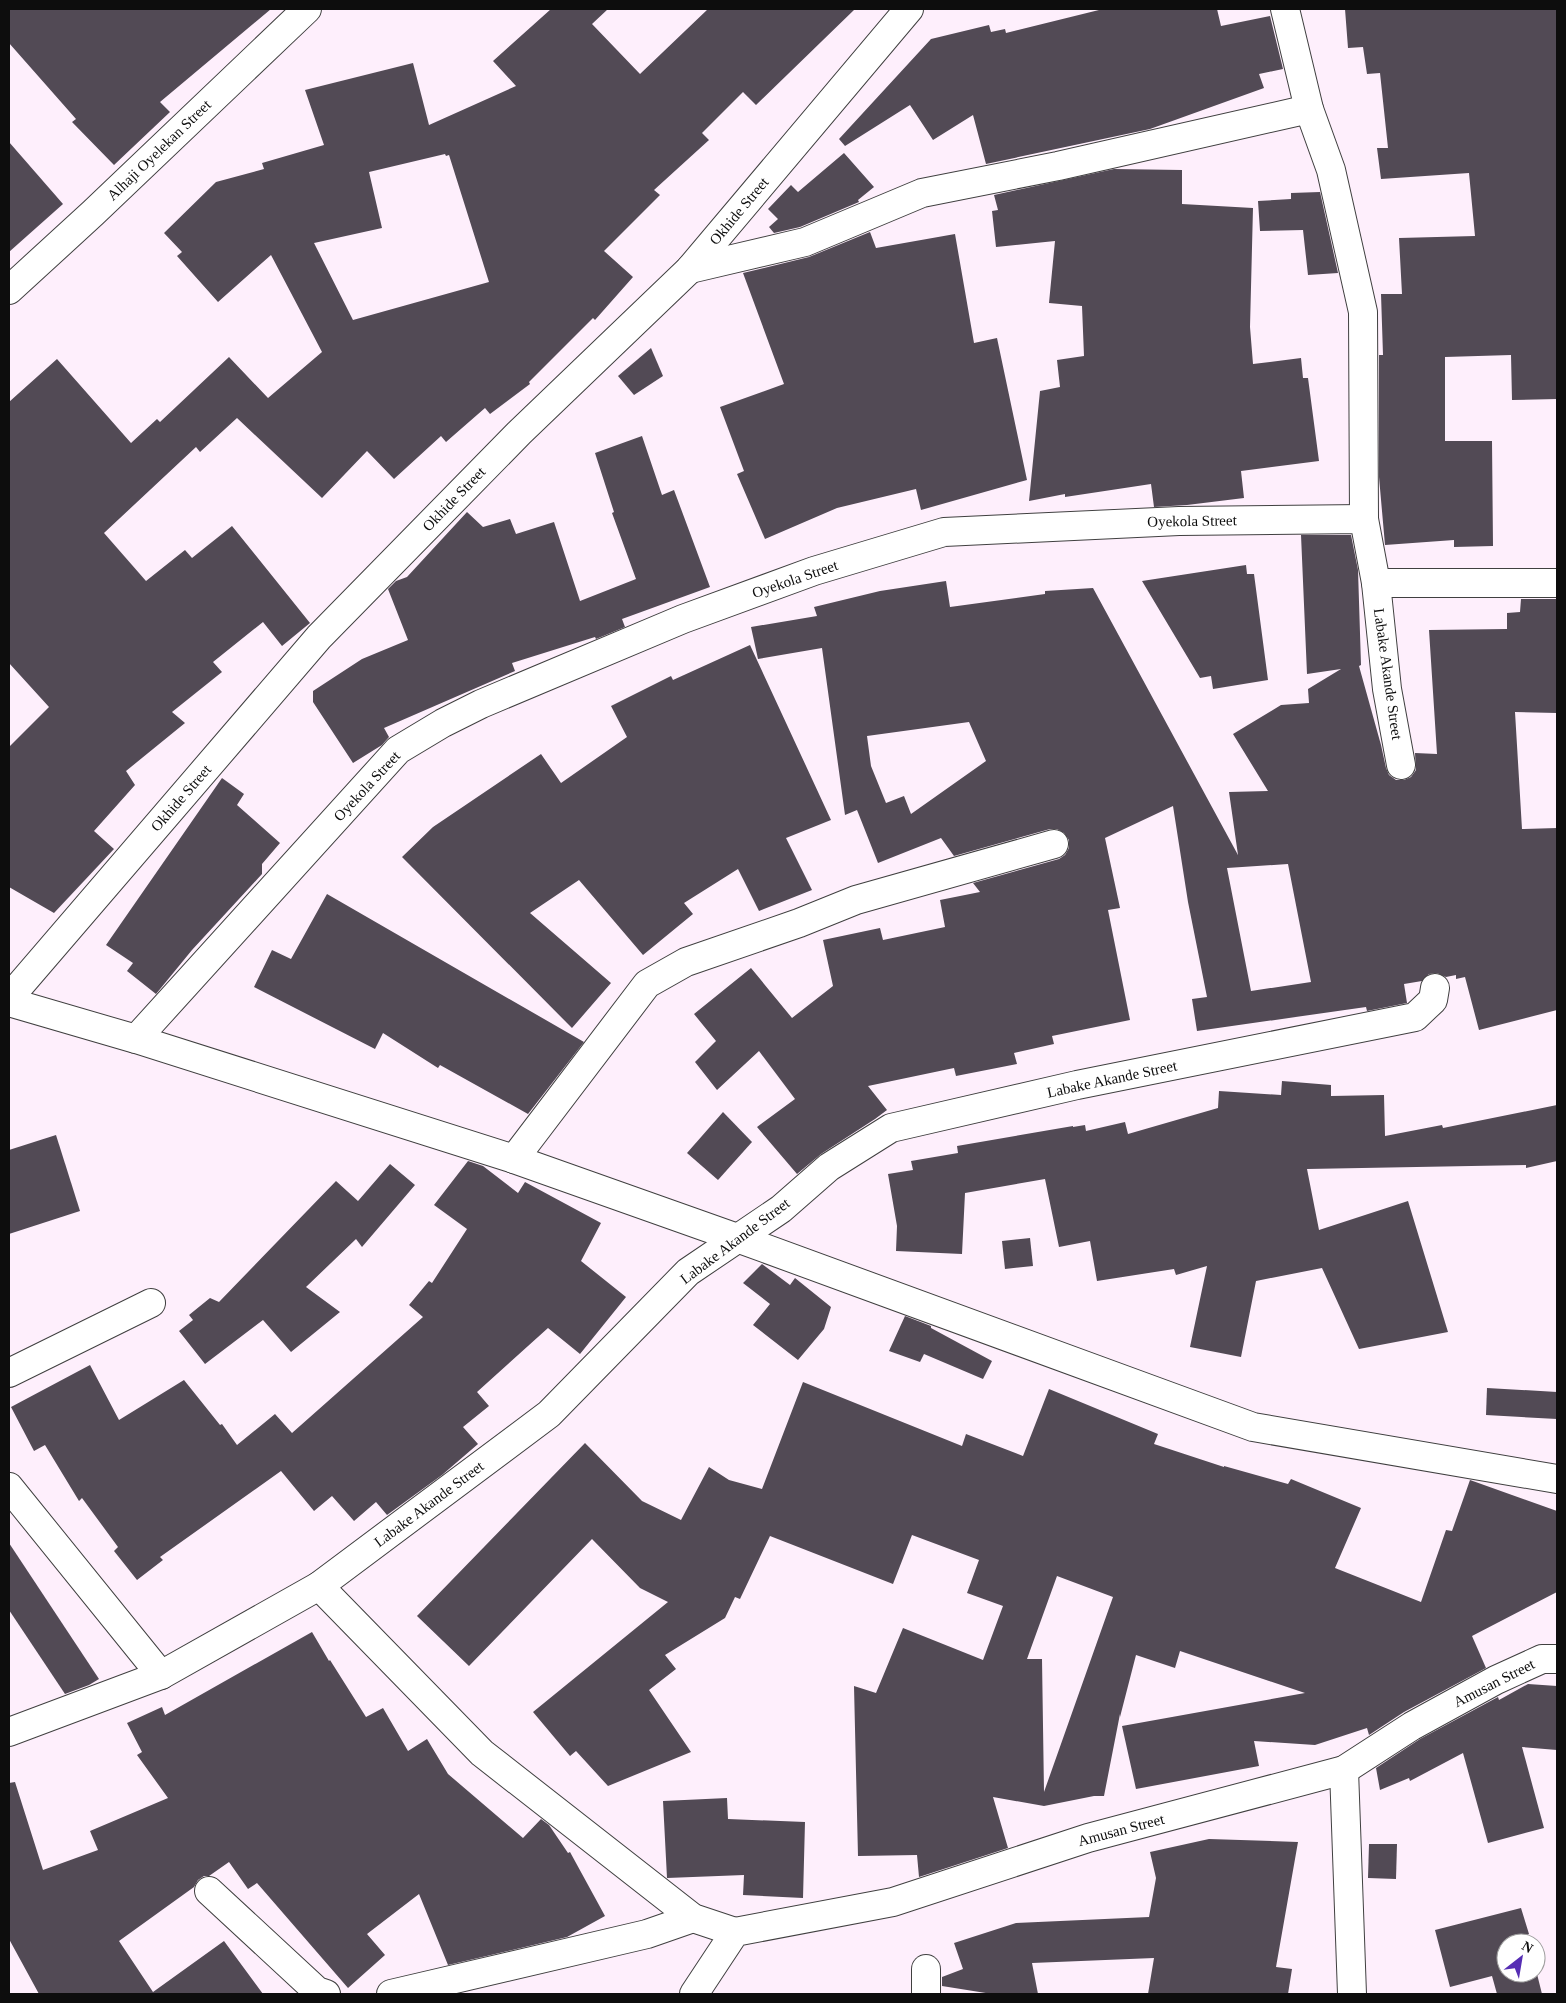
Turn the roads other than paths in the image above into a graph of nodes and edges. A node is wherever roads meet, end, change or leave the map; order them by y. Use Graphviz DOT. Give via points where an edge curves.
graph roads {
  1 [pos="306,9"];
  2 [pos="909,9"];
  3 [pos="1285,9"];
  4 [pos="1309,109"];
  5 [pos="690,269"];
  6 [pos="9,290"];
  7 [pos="1364,519"];
  8 [pos="1376,583"];
  9 [pos="1557,583"];
  10 [pos="1401,765"];
  11 [pos="1054,844"];
  12 [pos="1435,988"];
  13 [pos="9,1000"];
  14 [pos="136,1039"];
  15 [pos="514,1159"];
  16 [pos="738,1238"];
  17 [pos="151,1303"];
  18 [pos="9,1373"];
  19 [pos="1557,1479"];
  20 [pos="9,1487"];
  21 [pos="319,1586"];
  22 [pos="1557,1659"];
  23 [pos="161,1675"];
  24 [pos="9,1732"];
  25 [pos="1344,1770"];
  26 [pos="209,1891"];
  27 [pos="693,1918"];
  28 [pos="735,1932"];
  29 [pos="326,1994"];
  30 [pos="391,1994"];
  31 [pos="694,1994"];
  32 [pos="1352,1994"];
  1 -- 6 [label="street, Alhaji Oyelekan Street" via="93,214"];
  2 -- 5 [label="street, Okhide Street"];
  3 -- 4 [label="street"];
  4 -- 5 [label="street" via="922,193 805,242"];
  4 -- 7 [label="street" via="1332,170 1363,312"];
  5 -- 13 [label="street, Okhide Street" via="519,433 320,637"];
  7 -- 8 [label="street"];
  7 -- 14 [label="street, Oyekola Street" via="1179,520 944,532 814,571 692,616 500,696 443,723 398,750"];
  8 -- 9 [label="street"];
  8 -- 10 [label="street, Labake Akande Street" via="1387,688"];
  11 -- 15 [label="street" via="856,900 686,962 647,984"];
  12 -- 16 [label="street, Labake Akande Street" via="1433,1000 1415,1018 1077,1086 891,1128 829,1168 781,1209"];
  13 -- 14 [label="street"];
  14 -- 15 [label="street"];
  15 -- 16 [label="street"];
  16 -- 19 [label="street" via="1253,1428"];
  16 -- 21 [label="street, Labake Akande Street" via="688,1272 550,1414"];
  17 -- 18 [label="street"];
  20 -- 23 [label="street"];
  21 -- 23 [label="street, Labake Akande Street"];
  21 -- 27 [label="street" via="482,1753"];
  22 -- 25 [label="street, Amusan Street" via="1542,1659 1496,1680 1412,1726"];
  23 -- 24 [label="street, Labake Akande Street"];
  25 -- 28 [label="street, Amusan Street" via="1088,1838 893,1902"];
  25 -- 32 [label="street"];
  26 -- 29 [label="street" via="318,1991"];
  27 -- 28 [label="street"];
  27 -- 30 [label="street" via="647,1934"];
  28 -- 31 [label="street"];
}
